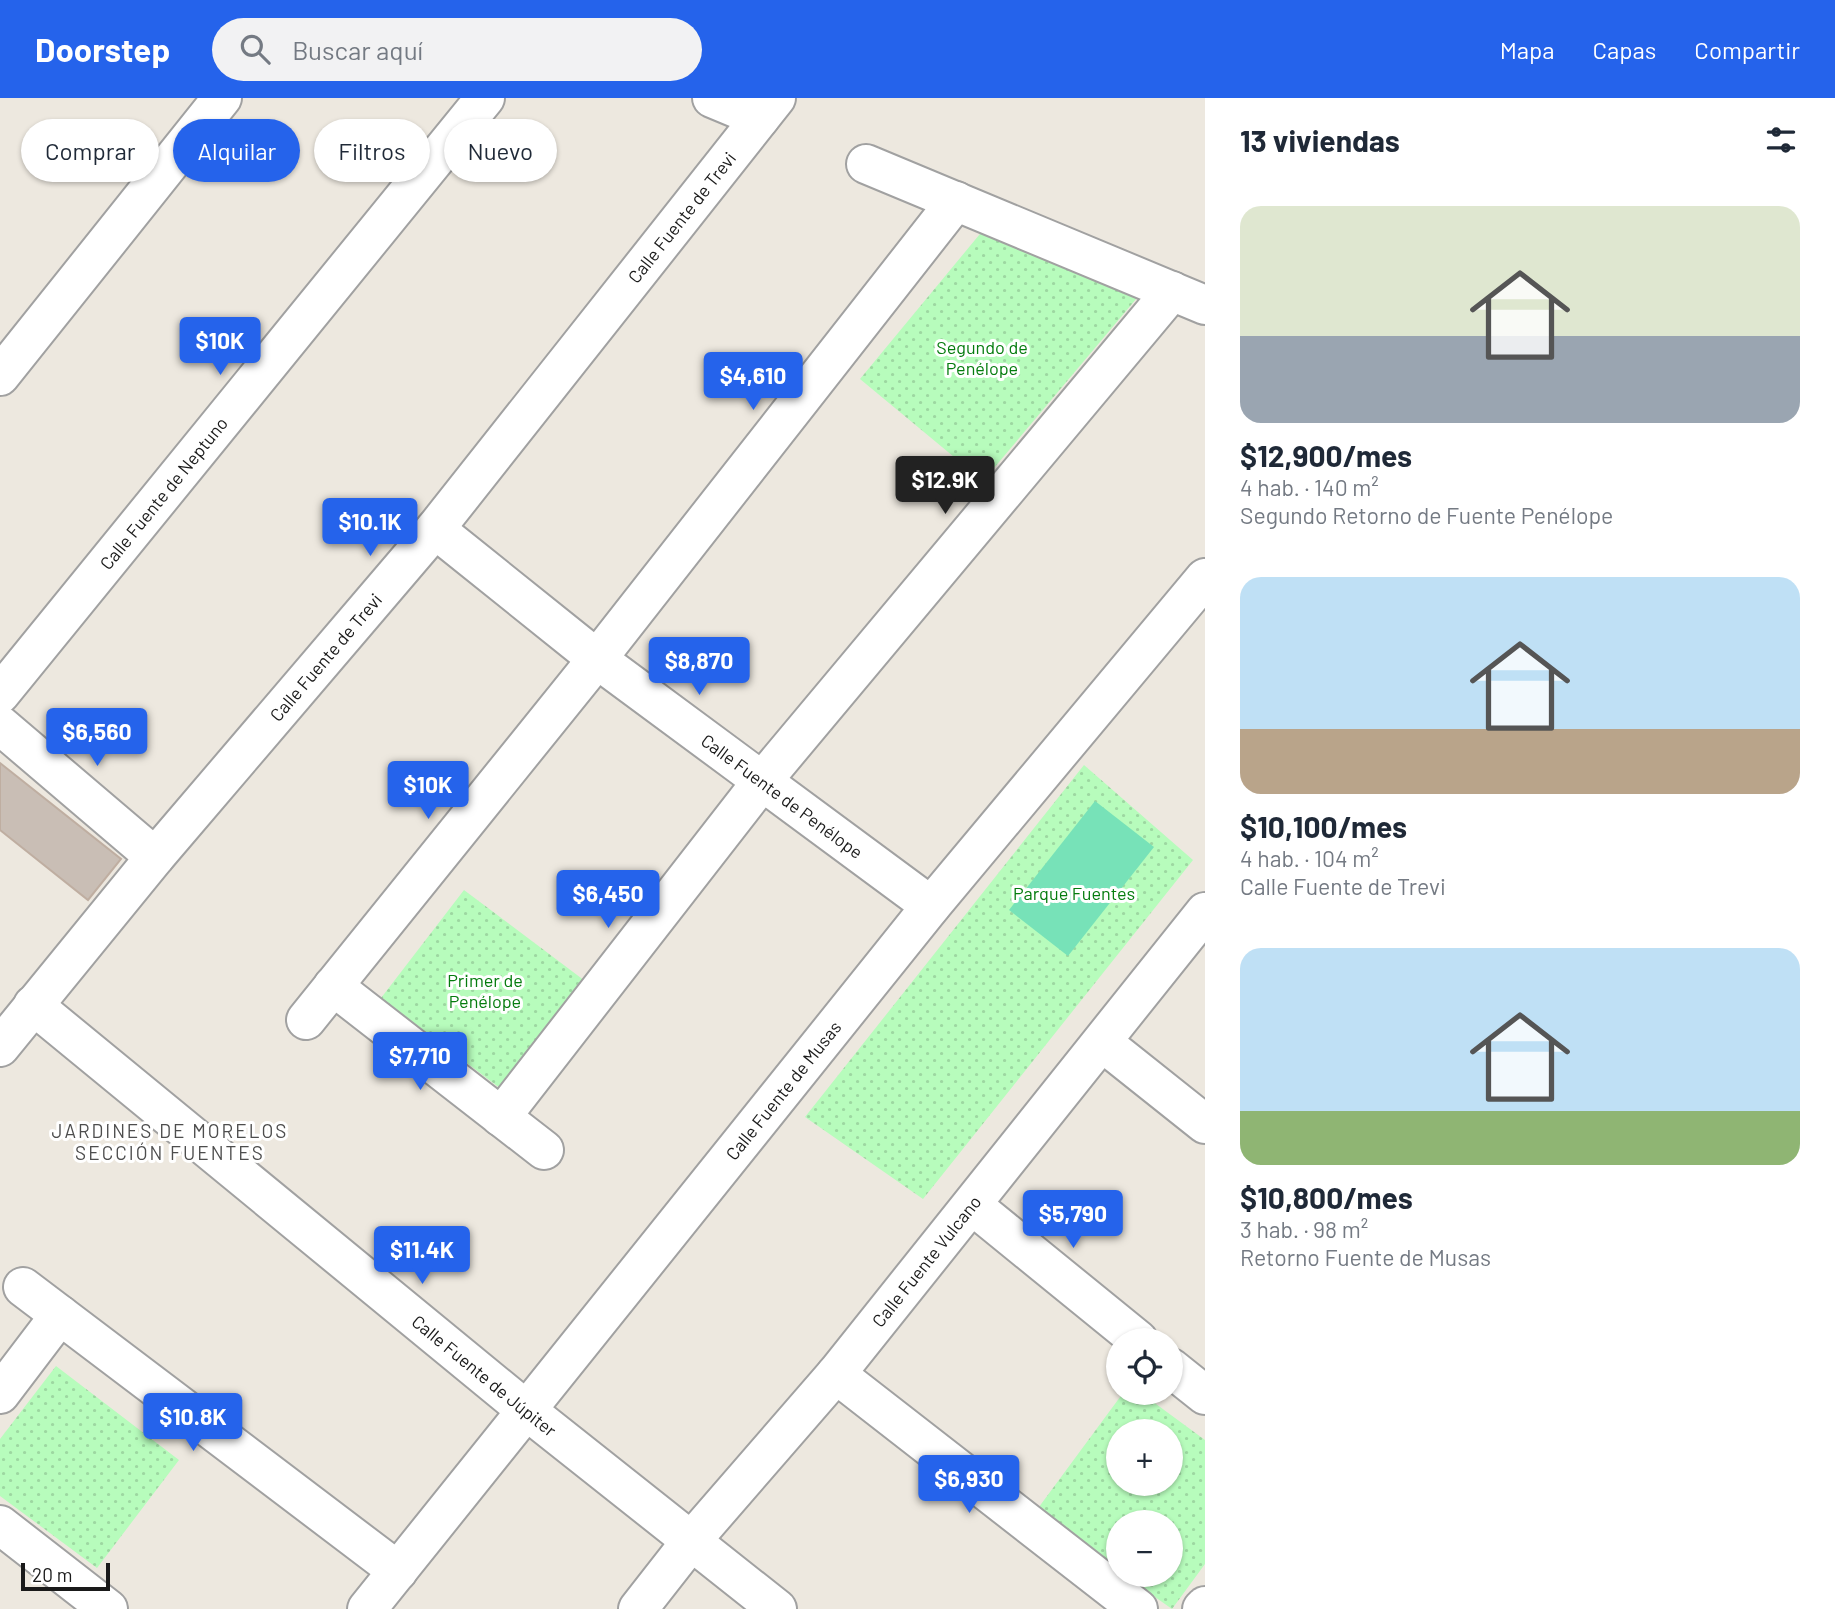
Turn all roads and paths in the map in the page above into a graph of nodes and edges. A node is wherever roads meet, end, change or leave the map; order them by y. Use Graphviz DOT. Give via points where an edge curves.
graph roads {
  1 [pos="222,98"];
  2 [pos="485,98"];
  3 [pos="712,98"];
  4 [pos="768,108"];
  5 [pos="866,164"];
  6 [pos="956,201"];
  7 [pos="1188,298"];
  8 [pos="0,376"];
  9 [pos="435,529"];
  10 [pos="1205,578"];
  11 [pos="597,659"];
  12 [pos="0,694"];
  13 [pos="0,725"];
  14 [pos="763,780"];
  15 [pos="155,857"];
  16 [pos="931,906"];
  17 [pos="1205,912"];
  18 [pos="333,986"];
  19 [pos="33,1005"];
  20 [pos="306,1020"];
  21 [pos="1102,1042"];
  22 [pos="0,1046"];
  23 [pos="501,1117"];
  24 [pos="1205,1124"];
  25 [pos="544,1150"];
  26 [pos="972,1205"];
  27 [pos="23,1287"];
  28 [pos="60,1315"];
  29 [pos="1123,1328"];
  30 [pos="836,1374"];
  31 [pos="1183,1378"];
  32 [pos="0,1394"];
  33 [pos="1205,1395"];
  34 [pos="526,1410"];
  35 [pos="0,1525"];
  36 [pos="692,1540"];
  37 [pos="398,1571"];
  38 [pos="108,1609"];
  39 [pos="368,1609"];
  40 [pos="638,1609"];
  41 [pos="777,1609"];
  42 [pos="1138,1609"];
  1 -- 8 [label="street"];
  2 -- 12 [label="street, Calle Fuente de Neptuno"];
  3 -- 4 [label="street"];
  4 -- 9 [label="street, Calle Fuente de Trevi"];
  5 -- 6 [label="street"];
  6 -- 7 [label="street"];
  6 -- 11 [label="street"];
  7 -- 14 [label="street"];
  9 -- 11 [label="street, Calle Fuente de Penélope"];
  9 -- 15 [label="street, Calle Fuente de Trevi"];
  10 -- 16 [label="street, Calle Fuente de Musas"];
  11 -- 14 [label="street, Calle Fuente de Penélope"];
  11 -- 18 [label="street"];
  13 -- 15 [label="street"];
  14 -- 16 [label="street, Calle Fuente de Penélope"];
  14 -- 23 [label="street"];
  15 -- 19 [label="street, Calle Fuente de Trevi"];
  16 -- 34 [label="street, Calle Fuente de Musas"];
  17 -- 21 [label="street, Calle Fuente Vulcano"];
  18 -- 20 [label="street"];
  18 -- 23 [label="street"];
  19 -- 22 [label="street, Calle Fuente de Trevi"];
  19 -- 34 [label="street, Calle Fuente de Júpiter"];
  21 -- 24 [label="street"];
  21 -- 26 [label="street, Calle Fuente Vulcano"];
  23 -- 25 [label="street"];
  26 -- 29 [label="street"];
  26 -- 30 [label="street, Calle Fuente Vulcano"];
  27 -- 28 [label="street"];
  28 -- 32 [label="street"];
  28 -- 37 [label="street"];
  30 -- 36 [label="street, Calle Fuente Vulcano"];
  30 -- 42 [label="street"];
  31 -- 33 [label="street"];
  34 -- 36 [label="street, Calle Fuente de Júpiter"];
  34 -- 37 [label="street, Calle Fuente de Musas"];
  35 -- 38 [label="street"];
  36 -- 40 [label="street, Calle Fuente Vulcano"];
  36 -- 41 [label="street, Calle Fuente de Júpiter"];
  37 -- 39 [label="street, Calle Fuente de Musas"];
}
